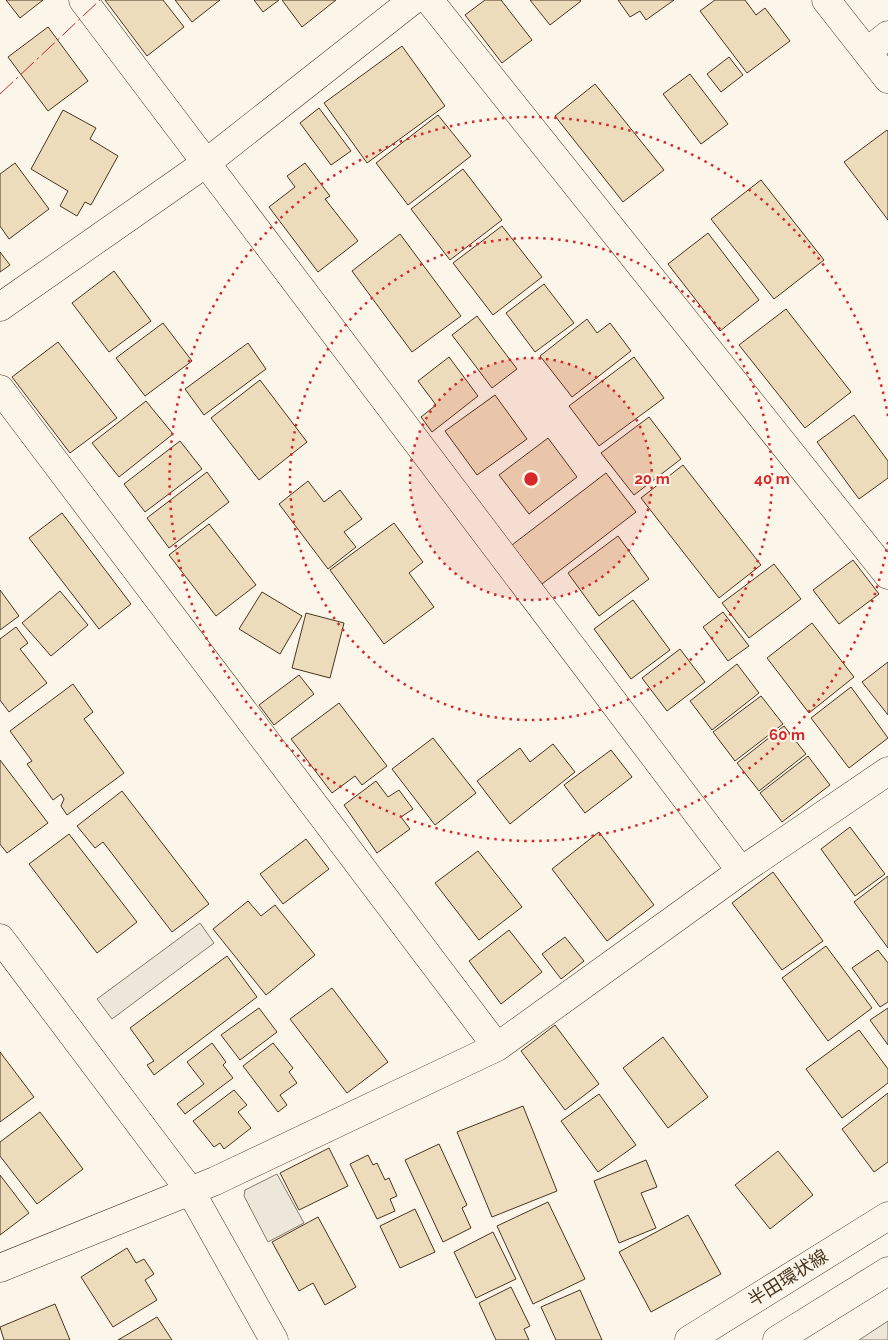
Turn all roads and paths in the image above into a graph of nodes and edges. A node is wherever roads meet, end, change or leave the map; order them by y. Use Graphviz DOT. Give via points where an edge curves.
graph roads {
  1 [pos="83,0"];
  2 [pos="413,0"];
  3 [pos="429,0"];
  4 [pos="826,0"];
  5 [pos="888,36"];
  6 [pos="867,52"];
  7 [pos="888,79"];
  8 [pos="206,162"];
  9 [pos="0,307"];
  10 [pos="0,389"];
  11 [pos="888,575"];
  12 [pos="888,771"];
  13 [pos="741,872"];
  14 [pos="0,938"];
  15 [pos="497,1046"];
  16 [pos="191,1192"];
  17 [pos="888,1216"];
  18 [pos="0,1268"];
  19 [pos="888,1271"];
  20 [pos="274,1340"];
  21 [pos="689,1340"];
  22 [pos="777,1340"];
  1 -- 8 [label="street"];
  2 -- 8 [label="street"];
  3 -- 11 [label="street"];
  4 -- 6 [label="street"];
  5 -- 6 [label="street"];
  6 -- 7 [label="street"];
  8 -- 9 [label="street"];
  8 -- 13 [label="street"];
  10 -- 15 [label="street"];
  12 -- 13 [label="street"];
  13 -- 15 [label="street"];
  14 -- 16 [label="street"];
  15 -- 16 [label="street"];
  16 -- 18 [label="street"];
  16 -- 20 [label="street"];
  17 -- 21 [label="street, 半田環状線"];
  19 -- 22 [label="street"];
}
